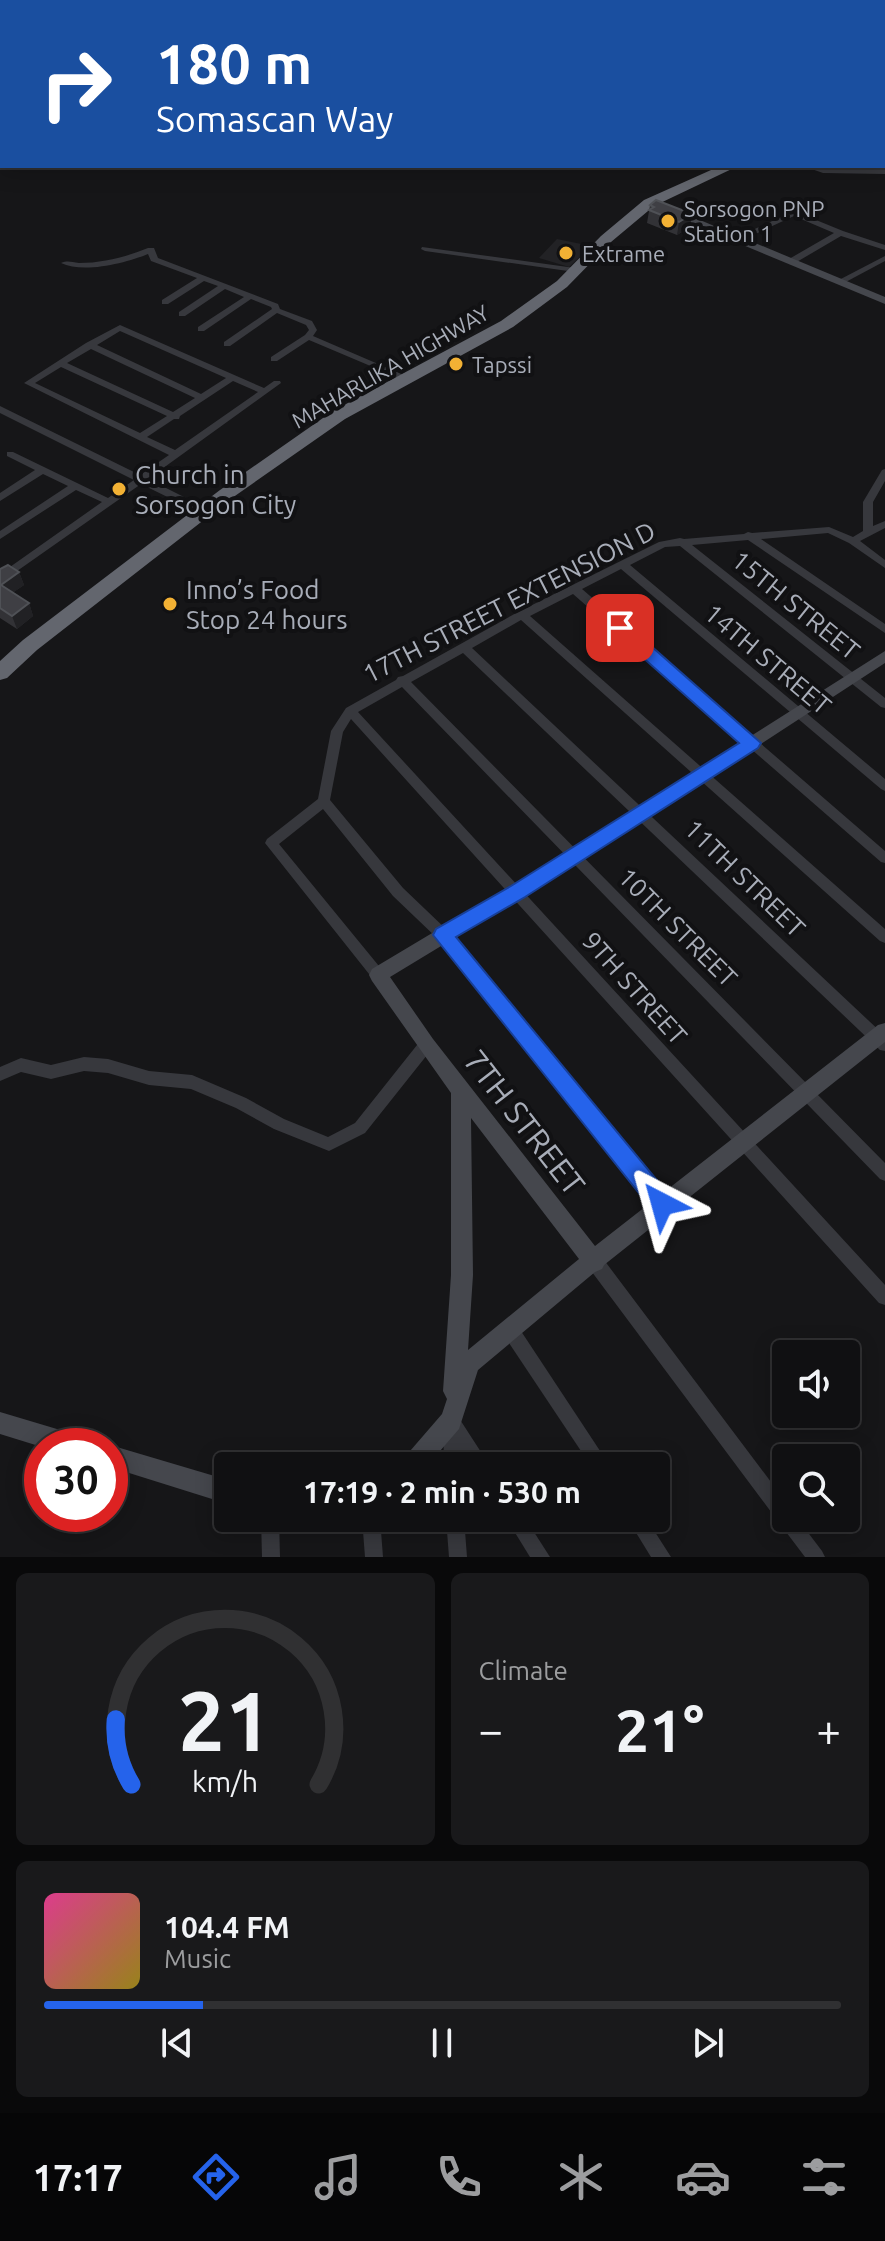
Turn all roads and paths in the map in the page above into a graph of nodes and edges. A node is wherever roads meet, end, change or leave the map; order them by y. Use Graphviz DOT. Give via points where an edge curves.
graph roads {
  1 [pos="727,168"];
  2 [pos="813,168"];
  3 [pos="885,172"];
  4 [pos="649,203"];
  5 [pos="840,233"];
  6 [pos="737,239"];
  7 [pos="885,248"];
  8 [pos="425,249"];
  9 [pos="885,258"];
  10 [pos="792,261"];
  11 [pos="65,263"];
  12 [pos="575,270"];
  13 [pos="203,278"];
  14 [pos="839,282"];
  15 [pos="224,286"];
  16 [pos="250,296"];
  17 [pos="885,301"];
  18 [pos="165,302"];
  19 [pos="276,310"];
  20 [pos="182,314"];
  21 [pos="201,329"];
  22 [pos="308,337"];
  23 [pos="227,344"];
  24 [pos="89,345"];
  25 [pos="274,359"];
  26 [pos="60,363"];
  27 [pos="232,378"];
  28 [pos="409,379"];
  29 [pos="277,383"];
  30 [pos="263,391"];
  31 [pos="203,398"];
  32 [pos="0,409"];
  33 [pos="176,417"];
  34 [pos="139,438"];
  35 [pos="0,447"];
  36 [pos="10,454"];
  37 [pos="175,454"];
  38 [pos="0,460"];
  39 [pos="42,470"];
  40 [pos="885,472"];
  41 [pos="141,479"];
  42 [pos="73,487"];
  43 [pos="0,498"];
  44 [pos="107,501"];
  45 [pos="204,511"];
  46 [pos="885,524"];
  47 [pos="868,533"];
  48 [pos="748,535"];
  49 [pos="0,536"];
  50 [pos="680,541"];
  51 [pos="853,541"];
  52 [pos="623,565"];
  53 [pos="885,565"];
  54 [pos="0,579"];
  55 [pos="576,590"];
  56 [pos="522,615"];
  57 [pos="885,629"];
  58 [pos="466,649"];
  59 [pos="885,656"];
  60 [pos="0,673"];
  61 [pos="852,678"];
  62 [pos="402,680"];
  63 [pos="885,704"];
  64 [pos="350,711"];
  65 [pos="798,714"];
  66 [pos="752,743"];
  67 [pos="702,774"];
  68 [pos="885,786"];
  69 [pos="324,801"];
  70 [pos="641,812"];
  71 [pos="574,857"];
  72 [pos="885,858"];
  73 [pos="518,892"];
  74 [pos="443,935"];
  75 [pos="885,937"];
  76 [pos="378,975"];
  77 [pos="882,1038"];
  78 [pos="426,1045"];
  79 [pos="0,1074"];
  80 [pos="461,1089"];
  81 [pos="808,1093"];
  82 [pos="745,1143"];
  83 [pos="885,1174"];
  84 [pos="662,1204"];
  85 [pos="595,1262"];
  86 [pos="885,1297"];
  87 [pos="509,1328"];
  88 [pos="451,1421"];
  89 [pos="0,1423"];
  90 [pos="24,1430"];
  91 [pos="424,1452"];
  92 [pos="452,1452"];
  93 [pos="472,1452"];
  94 [pos="592,1452"];
  95 [pos="128,1461"];
  96 [pos="214,1488"];
  97 [pos="772,1499"];
  98 [pos="270,1532"];
  99 [pos="372,1532"];
  100 [pos="456,1532"];
  101 [pos="524,1532"];
  102 [pos="645,1532"];
  103 [pos="797,1532"];
  104 [pos="271,1557"];
  105 [pos="374,1557"];
  106 [pos="458,1557"];
  107 [pos="541,1557"];
  108 [pos="662,1557"];
  109 [pos="816,1557"];
  1 -- 4 [label="highway, MAHARLIKA HIGHWAY"];
  2 -- 3 [label="street"];
  4 -- 6 [label="street"];
  4 -- 12 [label="highway, MAHARLIKA HIGHWAY"];
  5 -- 6 [label="street" via="794,213"];
  5 -- 7 [label="street"];
  5 -- 10 [label="street"];
  6 -- 10 [label="street"];
  8 -- 12 [label="street"];
  9 -- 14 [label="street"];
  10 -- 14 [label="street"];
  11 -- 13 [label="street" via="126,260 151,250 154,259"];
  12 -- 28 [label="highway, MAHARLIKA HIGHWAY" via="507,324"];
  13 -- 15 [label="street"];
  13 -- 18 [label="street"];
  14 -- 17 [label="street"];
  15 -- 16 [label="street"];
  15 -- 20 [label="street"];
  16 -- 19 [label="street"];
  16 -- 21 [label="street"];
  19 -- 22 [label="street" via="309,323 313,330"];
  19 -- 23 [label="street"];
  22 -- 25 [label="street"];
  22 -- 28 [label="street"];
  24 -- 26 [label="street"];
  24 -- 27 [label="street" via="120,328"];
  24 -- 31 [label="street"];
  26 -- 33 [label="street"];
  26 -- 34 [label="street" via="28,383"];
  27 -- 30 [label="street"];
  27 -- 31 [label="street"];
  28 -- 45 [label="highway, MAHARLIKA HIGHWAY" via="339,415"];
  29 -- 30 [label="street"];
  30 -- 37 [label="street"];
  31 -- 33 [label="street"];
  32 -- 41 [label="street"];
  33 -- 34 [label="street"];
  34 -- 37 [label="street"];
  35 -- 36 [label="street"];
  36 -- 38 [label="street"];
  36 -- 39 [label="street"];
  37 -- 41 [label="street"];
  39 -- 42 [label="street"];
  39 -- 43 [label="street"];
  40 -- 47 [label="street" via="868,502"];
  41 -- 44 [label="street"];
  41 -- 45 [label="street"];
  42 -- 44 [label="street"];
  42 -- 49 [label="street"];
  44 -- 54 [label="street"];
  45 -- 60 [label="highway, MAHARLIKA HIGHWAY"];
  46 -- 47 [label="street"];
  47 -- 51 [label="street"];
  48 -- 50 [label="street, 17TH STREET EXTENSION D"];
  48 -- 51 [label="street, 17TH STREET EXTENSION D" via="829,530"];
  48 -- 57 [label="street"];
  50 -- 52 [label="street, 17TH STREET EXTENSION D"];
  50 -- 61 [label="street, 15TH STREET"];
  51 -- 53 [label="street"];
  52 -- 55 [label="street, 17TH STREET EXTENSION D"];
  52 -- 65 [label="street, 14TH STREET"];
  55 -- 56 [label="street, 17TH STREET EXTENSION D"];
  55 -- 66 [label="street"];
  56 -- 58 [label="street, 17TH STREET EXTENSION D"];
  56 -- 67 [label="street"];
  58 -- 62 [label="street, 17TH STREET EXTENSION D"];
  58 -- 70 [label="street, 11TH STREET"];
  59 -- 61 [label="street"];
  61 -- 63 [label="street, 15TH STREET"];
  61 -- 65 [label="street"];
  62 -- 64 [label="street, 17TH STREET EXTENSION D"];
  62 -- 71 [label="street, 10TH STREET"];
  64 -- 69 [label="street, 17TH STREET EXTENSION D" via="337,731"];
  64 -- 73 [label="street, 9TH STREET"];
  65 -- 66 [label="street"];
  65 -- 68 [label="street, 14TH STREET"];
  66 -- 67 [label="street"];
  66 -- 72 [label="street"];
  67 -- 70 [label="street"];
  67 -- 75 [label="street"];
  69 -- 74 [label="street" via="398,892"];
  69 -- 76 [label="street, 7TH STREET" via="271,843"];
  70 -- 71 [label="street"];
  70 -- 77 [label="street, 11TH STREET"];
  71 -- 73 [label="street"];
  71 -- 81 [label="street, 10TH STREET"];
  73 -- 74 [label="street"];
  73 -- 82 [label="street, 9TH STREET"];
  74 -- 76 [label="street"];
  74 -- 84 [label="street"];
  76 -- 78 [label="street, 7TH STREET"];
  77 -- 81 [label="street"];
  78 -- 79 [label="street" via="360,1128 329,1144 192,1082 84,1064 51,1072 21,1065"];
  78 -- 80 [label="street, 7TH STREET"];
  80 -- 85 [label="street, 7TH STREET"];
  80 -- 88 [label="street" via="462,1275"];
  81 -- 82 [label="street"];
  81 -- 83 [label="street, 10TH STREET"];
  82 -- 84 [label="street"];
  82 -- 86 [label="street, 9TH STREET"];
  84 -- 85 [label="street"];
  85 -- 87 [label="street"];
  85 -- 97 [label="street, 7TH STREET"];
  87 -- 88 [label="street" via="469,1363"];
  87 -- 94 [label="street"];
  88 -- 91 [label="street"];
  88 -- 92 [label="street"];
  88 -- 93 [label="street"];
  89 -- 90 [label="street"];
  95 -- 96 [label="street"];
  98 -- 104 [label="street"];
  99 -- 105 [label="street"];
  100 -- 106 [label="street"];
  101 -- 107 [label="street"];
  102 -- 108 [label="street"];
  103 -- 109 [label="street, 7TH STREET"];
}
